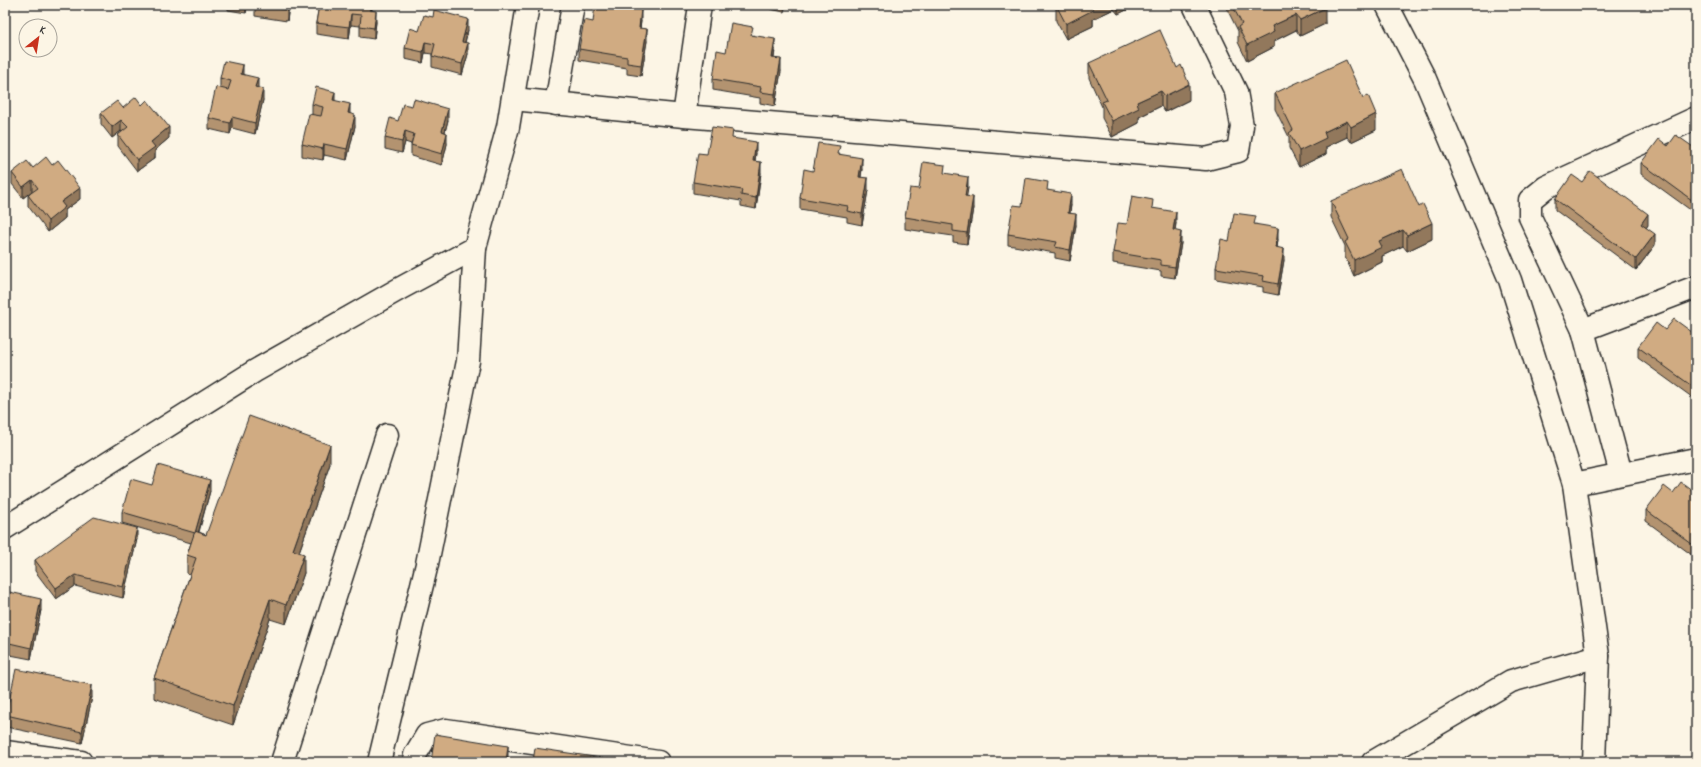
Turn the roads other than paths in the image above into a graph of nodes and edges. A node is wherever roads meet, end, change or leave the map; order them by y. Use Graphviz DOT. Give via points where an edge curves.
graph roads {
  1 [pos="528,5"];
  2 [pos="573,5"];
  3 [pos="700,5"];
  4 [pos="1194,5"];
  5 [pos="1387,5"];
  6 [pos="513,99"];
  7 [pos="556,104"];
  8 [pos="684,116"];
  9 [pos="1696,118"];
  10 [pos="475,248"];
  11 [pos="1696,287"];
  12 [pos="1583,330"];
  13 [pos="387,435"];
  14 [pos="1696,460"];
  15 [pos="1621,474"];
  16 [pos="1574,484"];
  17 [pos="5,528"];
  18 [pos="1598,656"];
  19 [pos="5,752"];
  20 [pos="81,762"];
  21 [pos="282,762"];
  22 [pos="379,762"];
  23 [pos="414,762"];
  24 [pos="658,762"];
  25 [pos="1373,762"];
  26 [pos="1594,762"];
  1 -- 6 [label="street"];
  2 -- 7 [label="street"];
  3 -- 8 [label="street"];
  4 -- 8 [label="street" via="1236,92 1242,126 1238,152 1206,159"];
  5 -- 16 [label="street" via="1425,78 1510,280"];
  6 -- 7 [label="street"];
  6 -- 10 [label="street" via="508,127"];
  7 -- 8 [label="street"];
  9 -- 12 [label="street" via="1546,187 1530,200 1530,217"];
  10 -- 17 [label="street" via="255,371"];
  10 -- 22 [label="street" via="468,361 427,564"];
  11 -- 12 [label="street"];
  12 -- 15 [label="street"];
  13 -- 21 [label="street"];
  14 -- 15 [label="street"];
  15 -- 16 [label="street"];
  16 -- 18 [label="street"];
  18 -- 25 [label="street" via="1511,681"];
  18 -- 26 [label="street"];
  19 -- 20 [label="street"];
  23 -- 24 [label="street" via="426,735 446,730"];
}
